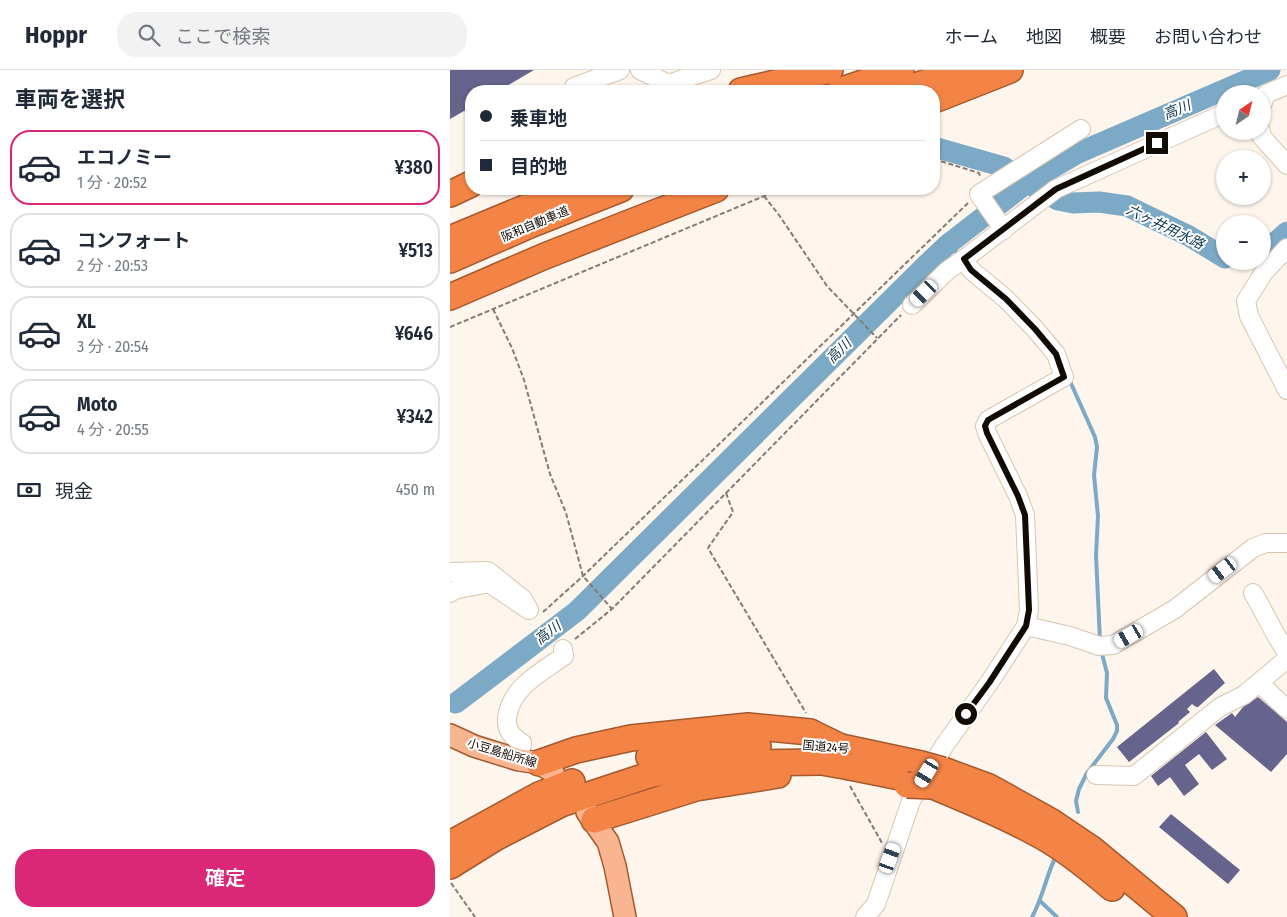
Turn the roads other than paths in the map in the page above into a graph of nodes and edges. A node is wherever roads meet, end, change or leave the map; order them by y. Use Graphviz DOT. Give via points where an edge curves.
graph roads {
  1 [pos="620,70"];
  2 [pos="640,70"];
  3 [pos="711,70"];
  4 [pos="829,70"];
  5 [pos="900,70"];
  6 [pos="966,70"];
  7 [pos="1010,70"];
  8 [pos="579,85"];
  9 [pos="765,85"];
  10 [pos="857,85"];
  11 [pos="918,85"];
  12 [pos="1287,85"];
  13 [pos="1271,94"];
  14 [pos="940,98"];
  15 [pos="1216,117"];
  16 [pos="1081,129"];
  17 [pos="1265,140"];
  18 [pos="1287,165"];
  19 [pos="465,187"];
  20 [pos="450,194"];
  21 [pos="558,195"];
  22 [pos="603,195"];
  23 [pos="702,195"];
  24 [pos="1001,226"];
  25 [pos="464,240"];
  26 [pos="1287,248"];
  27 [pos="964,259"];
  28 [pos="450,260"];
  29 [pos="450,297"];
  30 [pos="912,305"];
  31 [pos="1287,390"];
  32 [pos="1287,543"];
  33 [pos="450,572"];
  34 [pos="450,593"];
  35 [pos="1253,593"];
  36 [pos="1026,626"];
  37 [pos="562,649"];
  38 [pos="1287,653"];
  39 [pos="1287,659"];
  40 [pos="1259,683"];
  41 [pos="1287,709"];
  42 [pos="450,735"];
  43 [pos="830,756"];
  44 [pos="537,765"];
  45 [pos="1096,774"];
  46 [pos="923,777"];
  47 [pos="591,816"];
  48 [pos="491,831"];
  49 [pos="450,844"];
  50 [pos="450,866"];
  51 [pos="625,917"];
  52 [pos="865,917"];
  53 [pos="1146,917"];
  54 [pos="1174,917"];
  1 -- 8 [label="street"];
  2 -- 3 [label="street" via="668,84"];
  4 -- 9 [label="highway"];
  5 -- 10 [label="highway"];
  6 -- 11 [label="highway"];
  7 -- 14 [label="highway"];
  12 -- 13 [label="street"];
  15 -- 24 [label="street" via="1049,194"];
  16 -- 24 [label="street" via="983,193"];
  17 -- 18 [label="street"];
  19 -- 20 [label="highway"];
  21 -- 25 [label="highway, 阪和自動車道"];
  22 -- 25 [label="highway, 阪和自動車道"];
  23 -- 29 [label="highway"];
  24 -- 27 [label="street"];
  25 -- 28 [label="highway, 阪和自動車道"];
  26 -- 31 [label="street" via="1264,272 1246,301 1249,316"];
  27 -- 30 [label="street"];
  27 -- 36 [label="street" via="971,270 1035,329 1056,354 1064,377 988,420 985,426 1025,515 1029,610"];
  32 -- 36 [label="street" via="1266,543 1254,548 1175,609 1113,645 1101,646"];
  33 -- 34 [label="street" via="488,571 523,599 529,610 489,583"];
  35 -- 38 [label="street"];
  36 -- 52 [label="street" via="910,801 876,904"];
  37 -- 44 [label="street" via="564,656 524,684 508,707 506,722 513,737 522,743"];
  39 -- 40 [label="street"];
  40 -- 41 [label="street"];
  40 -- 45 [label="street" via="1220,707 1134,776"];
  42 -- 44 [label="main road, 小豆島船所線" via="474,746"];
  43 -- 44 [label="highway" via="748,726 631,738 576,750"];
  43 -- 46 [label="highway, 国道24号"];
  43 -- 46 [label="highway"];
  43 -- 47 [label="highway" via="779,775 696,788"];
  43 -- 48 [label="highway, 国道24号" via="715,746 650,757 583,777 539,795"];
  46 -- 53 [label="highway, 国道24号" via="1036,833 1094,873"];
  46 -- 54 [label="highway, 国道24号" via="989,787 1052,822 1092,849"];
  47 -- 51 [label="main road" via="608,842"];
  48 -- 49 [label="highway, 国道24号"];
  48 -- 50 [label="highway, 国道24号"];
}
